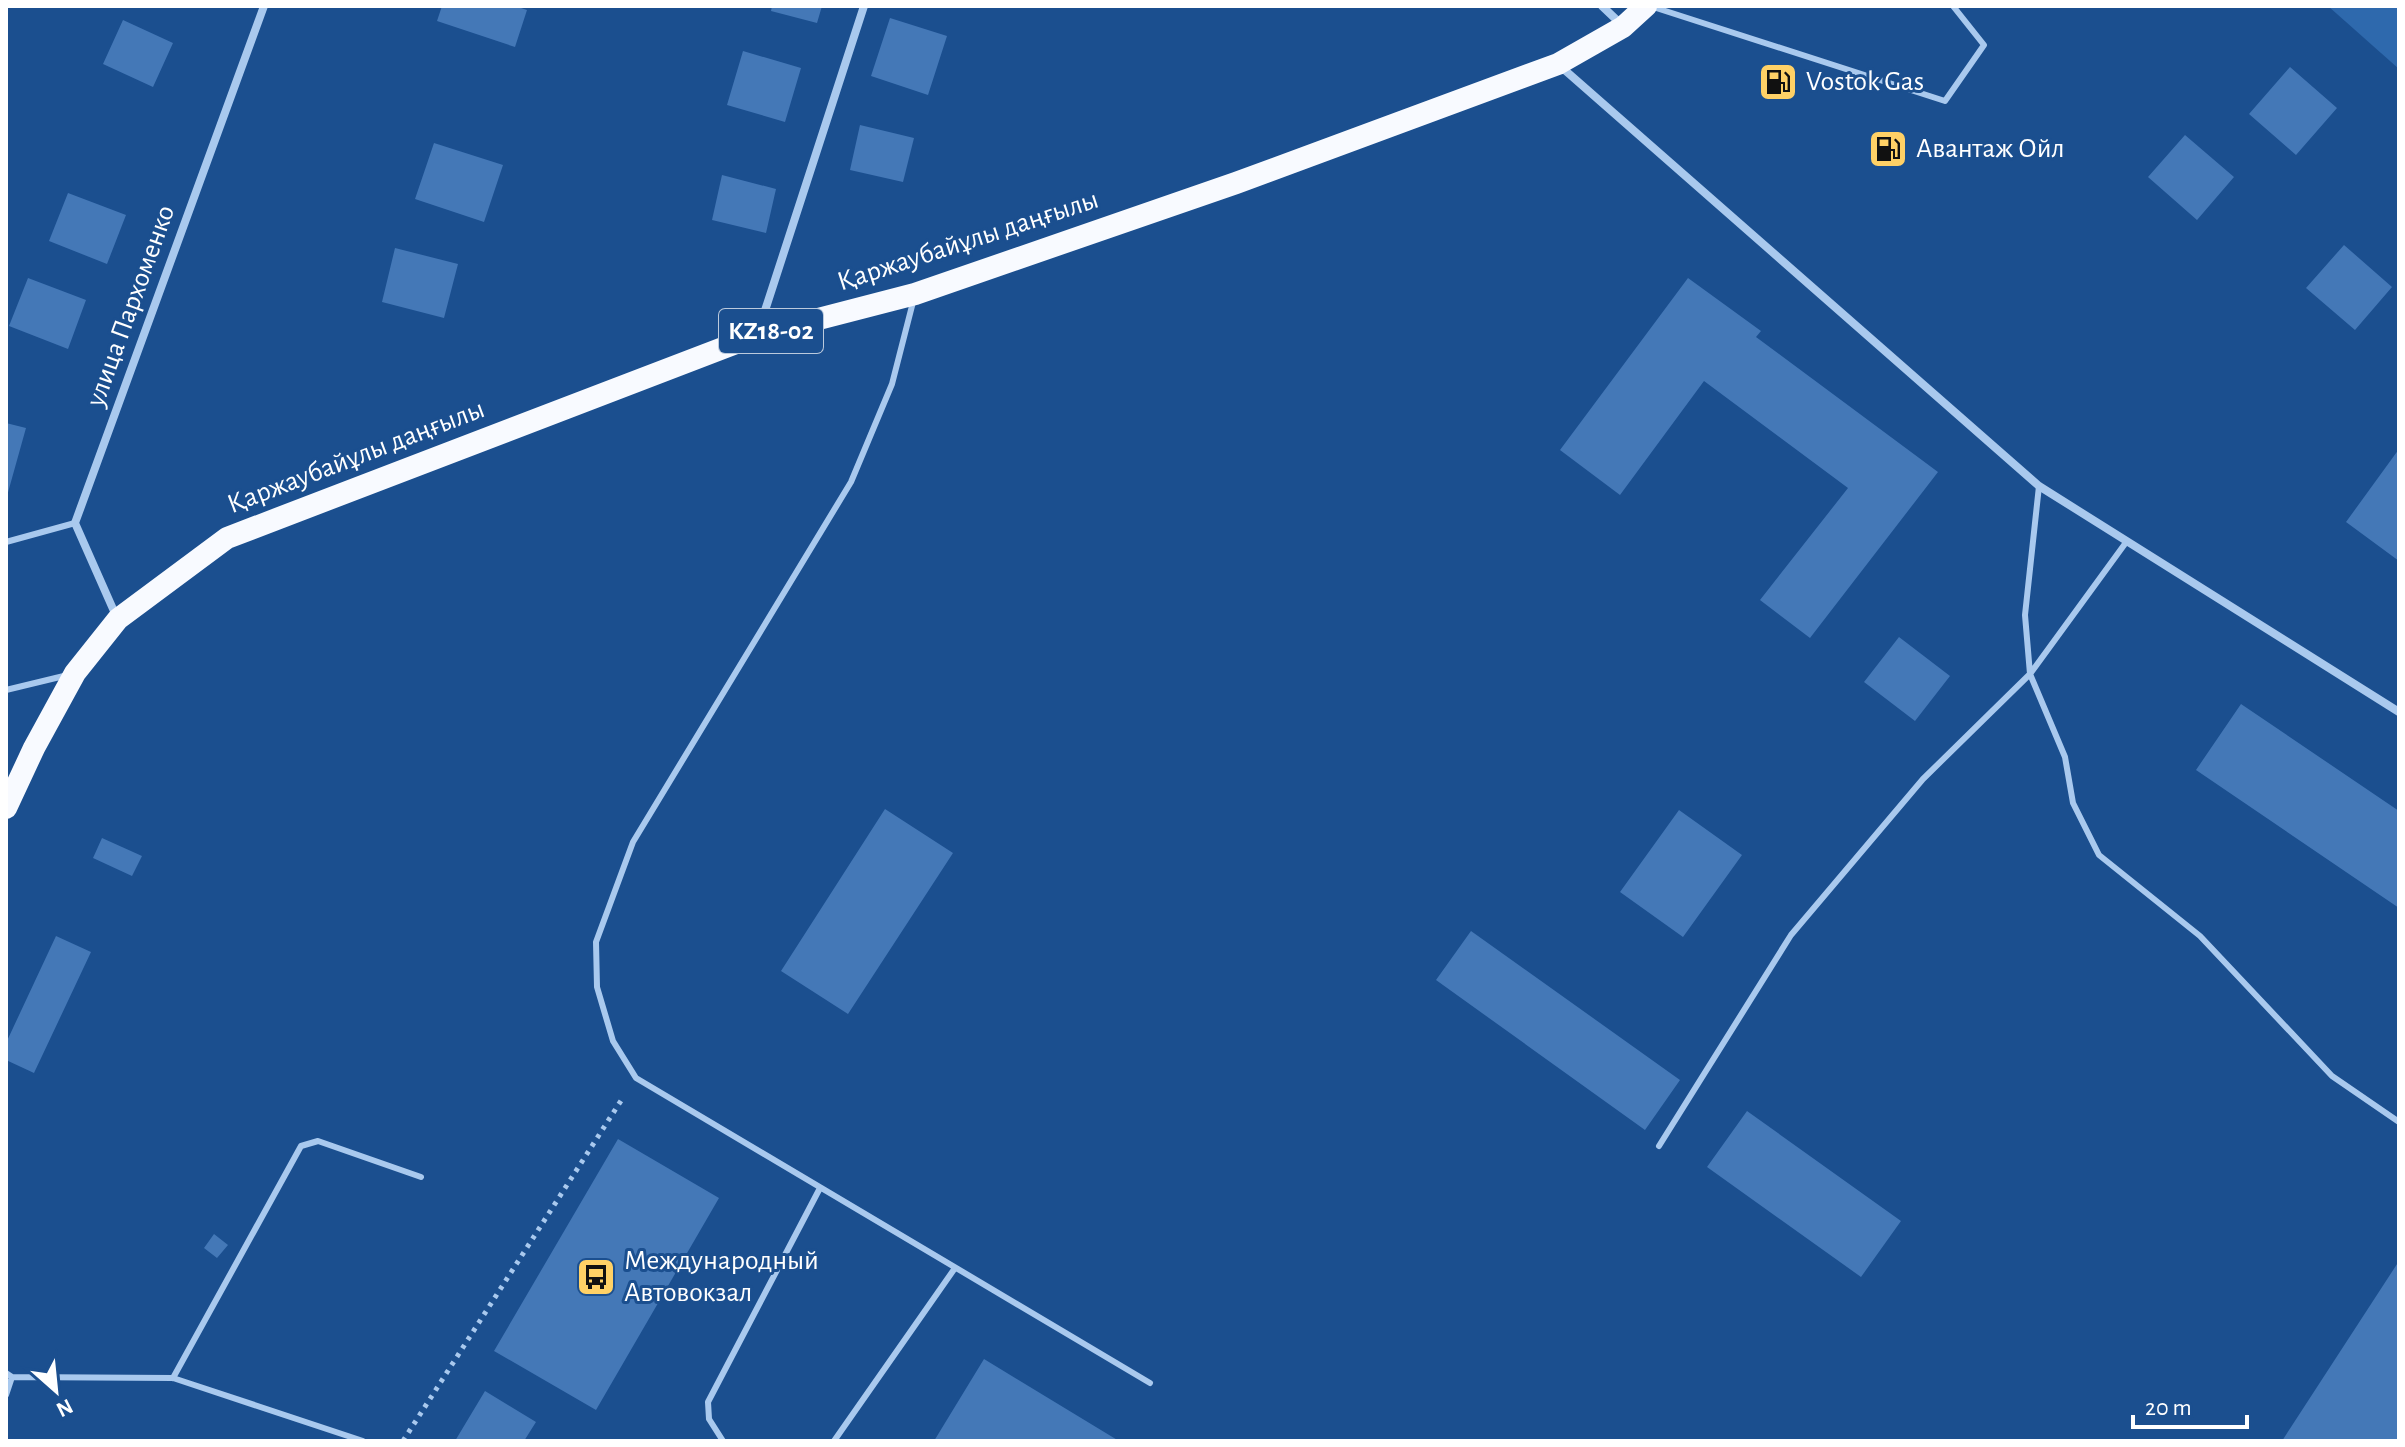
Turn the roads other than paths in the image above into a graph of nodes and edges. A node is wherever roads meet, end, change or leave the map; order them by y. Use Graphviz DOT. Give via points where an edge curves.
graph roads {
  1 [pos="264,6"];
  2 [pos="864,6"];
  3 [pos="1602,6"];
  4 [pos="1648,6"];
  5 [pos="1953,6"];
  6 [pos="1623,27"];
  7 [pos="1558,64"];
  8 [pos="915,294"];
  9 [pos="757,335"];
  10 [pos="2039,486"];
  11 [pos="75,523"];
  12 [pos="2127,541"];
  13 [pos="6,542"];
  14 [pos="118,619"];
  15 [pos="75,673"];
  16 [pos="2030,674"];
  17 [pos="6,690"];
  18 [pos="2399,712"];
  19 [pos="6,808"];
  20 [pos="2399,1122"];
  21 [pos="1659,1146"];
  22 [pos="421,1177"];
  23 [pos="820,1188"];
  24 [pos="955,1268"];
  25 [pos="9,1375"];
  26 [pos="173,1378"];
  27 [pos="1150,1383"];
  28 [pos="6,1395"];
  29 [pos="363,1441"];
  30 [pos="723,1441"];
  31 [pos="834,1441"];
  1 -- 11 [label="street, улица Пархоменко"];
  2 -- 9 [label="street"];
  3 -- 6 [label="street"];
  4 -- 5 [label="lane" via="1945,101 1984,45"];
  4 -- 6 [label="highway, Қаржаубайұлы даңғылы / KZ18-02"];
  6 -- 7 [label="highway, Қаржаубайұлы даңғылы / KZ18-02"];
  7 -- 8 [label="highway, Қаржаубайұлы даңғылы / KZ18-02"];
  7 -- 10 [label="street"];
  8 -- 9 [label="highway, Қаржаубайұлы даңғылы / KZ18-02"];
  8 -- 23 [label="lane" via="892,384 851,482 633,842 596,942 597,987 613,1041 636,1078"];
  9 -- 14 [label="highway, Қаржаубайұлы даңғылы / KZ18-02" via="227,538"];
  10 -- 12 [label="street"];
  10 -- 16 [label="lane" via="2025,615"];
  11 -- 13 [label="lane"];
  11 -- 14 [label="street"];
  12 -- 16 [label="lane"];
  12 -- 18 [label="street"];
  14 -- 15 [label="highway, Қаржаубайұлы даңғылы / KZ18-02"];
  15 -- 17 [label="lane"];
  15 -- 19 [label="highway, Қаржаубайұлы даңғылы / KZ18-02"];
  16 -- 20 [label="lane" via="2065,757 2073,803 2099,855 2200,936 2332,1076"];
  16 -- 21 [label="lane" via="1923,779 1791,935"];
  22 -- 26 [label="lane" via="318,1141 301,1146"];
  23 -- 24 [label="lane"];
  23 -- 30 [label="lane" via="708,1402 709,1419"];
  24 -- 27 [label="lane"];
  24 -- 31 [label="lane"];
  25 -- 26 [label="lane"];
  25 -- 28 [label="lane"];
  26 -- 29 [label="lane"];
}
